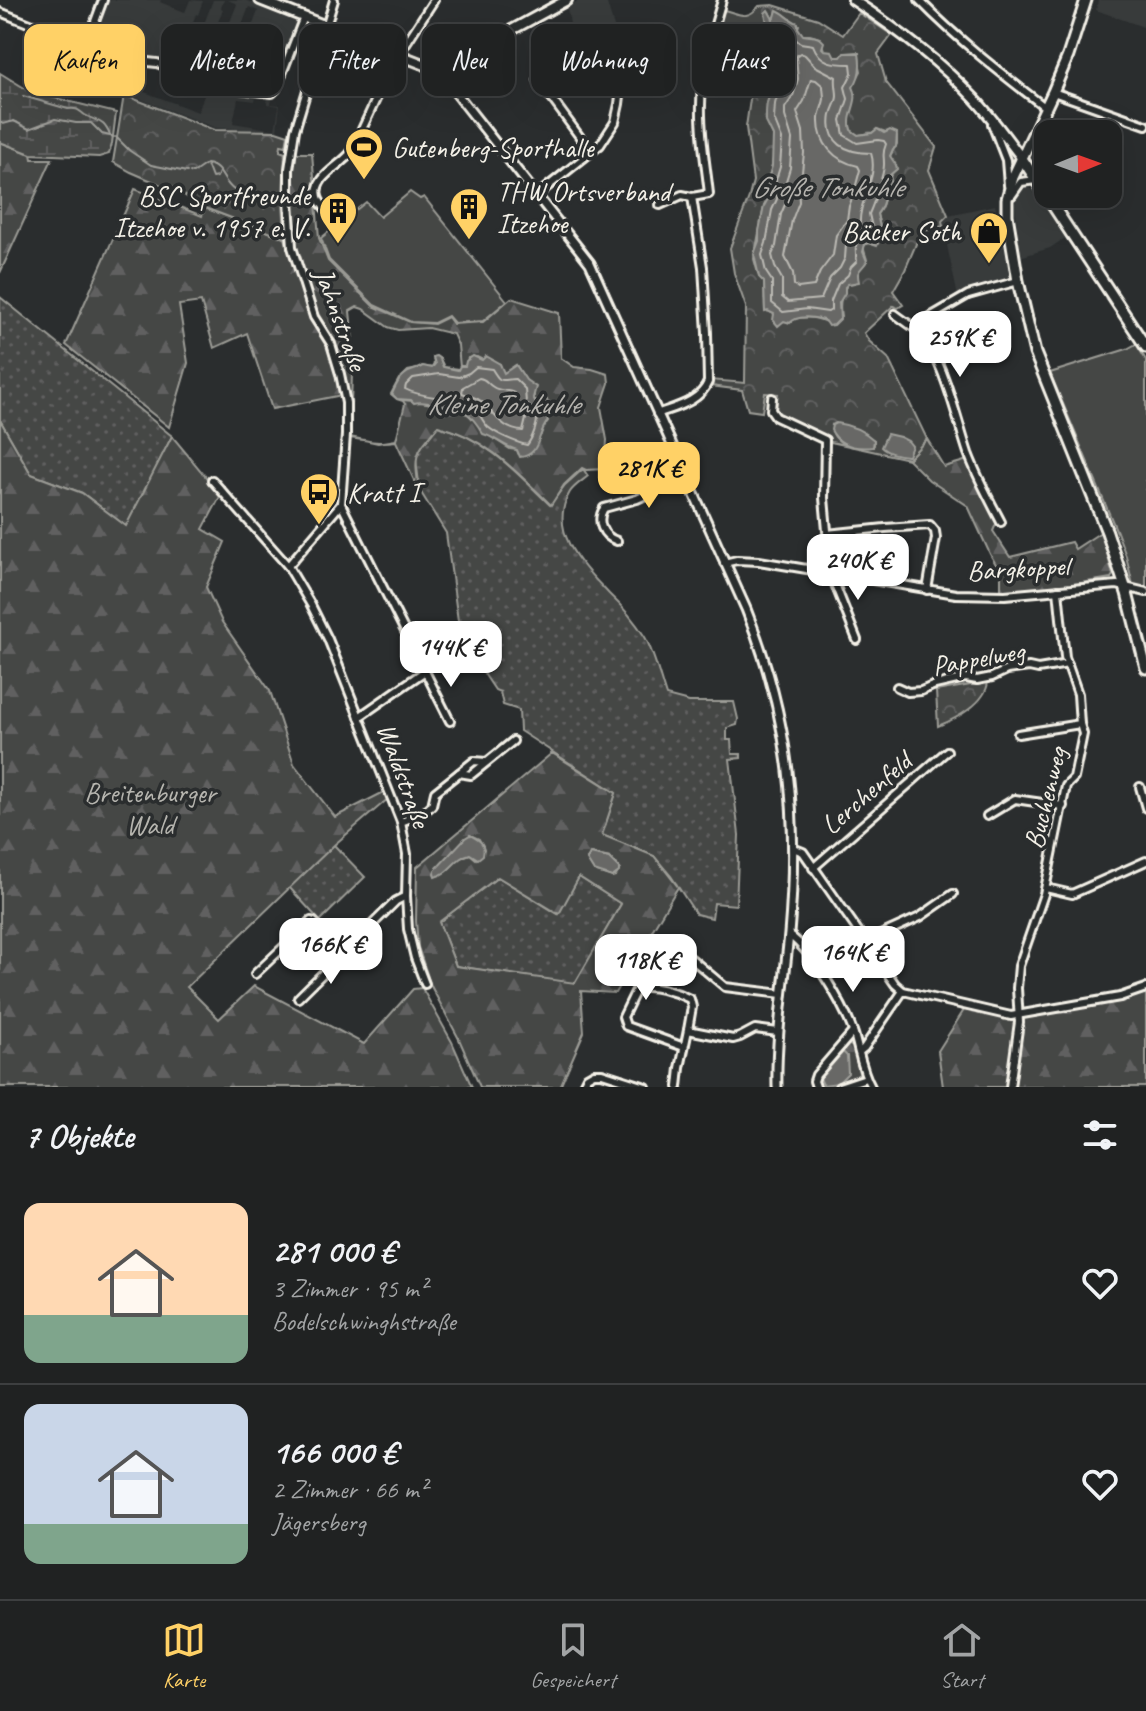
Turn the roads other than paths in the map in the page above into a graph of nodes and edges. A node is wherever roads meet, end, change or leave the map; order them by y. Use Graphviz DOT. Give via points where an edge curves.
graph roads {
  1 [pos="103,0"];
  2 [pos="260,0"];
  3 [pos="334,0"];
  4 [pos="434,0"];
  5 [pos="567,0"];
  6 [pos="722,0"];
  7 [pos="853,0"];
  8 [pos="919,0"];
  9 [pos="1086,0"];
  10 [pos="0,12"];
  11 [pos="304,17"];
  12 [pos="30,24"];
  13 [pos="94,24"];
  14 [pos="323,24"];
  15 [pos="326,24"];
  16 [pos="515,28"];
  17 [pos="406,42"];
  18 [pos="145,62"];
  19 [pos="1053,92"];
  20 [pos="305,96"];
  21 [pos="378,96"];
  22 [pos="459,96"];
  23 [pos="550,96"];
  24 [pos="620,96"];
  25 [pos="1046,108"];
  26 [pos="987,113"];
  27 [pos="1146,125"];
  28 [pos="591,152"];
  29 [pos="1021,157"];
  30 [pos="1034,177"];
  31 [pos="1034,180"];
  32 [pos="1008,194"];
  33 [pos="537,195"];
  34 [pos="692,197"];
  35 [pos="660,205"];
  36 [pos="1007,206"];
  37 [pos="1054,208"];
  38 [pos="334,218"];
  39 [pos="1018,281"];
  40 [pos="895,314"];
  41 [pos="913,327"];
  42 [pos="1146,347"];
  43 [pos="772,398"];
  44 [pos="657,414"];
  45 [pos="685,477"];
  46 [pos="212,480"];
  47 [pos="341,504"];
  48 [pos="1001,522"];
  49 [pos="827,534"];
  50 [pos="617,541"];
  51 [pos="724,563"];
  52 [pos="288,566"];
  53 [pos="831,574"];
  54 [pos="927,590"];
  55 [pos="1058,590"];
  56 [pos="1126,590"];
  57 [pos="1146,592"];
  58 [pos="857,640"];
  59 [pos="1068,664"];
  60 [pos="1146,668"];
  61 [pos="425,671"];
  62 [pos="897,687"];
  63 [pos="359,717"];
  64 [pos="450,721"];
  65 [pos="1080,724"];
  66 [pos="1018,734"];
  67 [pos="513,741"];
  68 [pos="947,751"];
  69 [pos="1140,787"];
  70 [pos="1063,806"];
  71 [pos="1146,808"];
  72 [pos="987,816"];
  73 [pos="401,822"];
  74 [pos="793,848"];
  75 [pos="1146,861"];
  76 [pos="813,868"];
  77 [pos="1046,888"];
  78 [pos="953,894"];
  79 [pos="406,896"];
  80 [pos="789,935"];
  81 [pos="865,942"];
  82 [pos="681,950"];
  83 [pos="344,952"];
  84 [pos="255,974"];
  85 [pos="425,984"];
  86 [pos="1146,988"];
  87 [pos="903,991"];
  88 [pos="782,994"];
  89 [pos="298,998"];
  90 [pos="1018,1015"];
  91 [pos="688,1030"];
  92 [pos="778,1032"];
  93 [pos="853,1032"];
  94 [pos="684,1047"];
  95 [pos="859,1052"];
  96 [pos="866,1078"];
  97 [pos="632,1085"];
  98 [pos="582,1087"];
  99 [pos="646,1087"];
  100 [pos="678,1087"];
  101 [pos="777,1087"];
  102 [pos="816,1087"];
  103 [pos="839,1087"];
  104 [pos="871,1087"];
  105 [pos="1010,1087"];
  1 -- 13 [label="street"];
  2 -- 11 [label="main road"];
  3 -- 15 [label="street, Jahnstraße"];
  4 -- 17 [label="street"];
  5 -- 16 [label="main road"];
  6 -- 34 [label="street" via="701,98 709,194"];
  7 -- 26 [label="main road" via="942,65"];
  8 -- 25 [label="street"];
  9 -- 19 [label="main road"];
  10 -- 12 [label="street"];
  11 -- 14 [label="main road"];
  11 -- 18 [label="street" via="272,93 223,87"];
  19 -- 25 [label="main road"];
  19 -- 27 [label="street"];
  20 -- 47 [label="street, Jahnstraße" via="291,150 289,221 302,280 314,317 331,344 343,388 347,414"];
  21 -- 38 [label="street" via="349,156 319,187 318,199"];
  22 -- 33 [label="street"];
  23 -- 28 [label="street"];
  24 -- 28 [label="street" via="606,138"];
  25 -- 29 [label="main road"];
  26 -- 29 [label="main road"];
  26 -- 32 [label="street" via="1006,160"];
  28 -- 33 [label="street"];
  29 -- 30 [label="main road"];
  29 -- 32 [label="main road"];
  31 -- 36 [label="street" via="1020,183"];
  32 -- 36 [label="main road"];
  33 -- 44 [label="street" via="590,263"];
  34 -- 35 [label="street" via="682,195"];
  34 -- 44 [label="street" via="703,267 708,382 694,399"];
  36 -- 39 [label="main road"];
  37 -- 42 [label="main road"];
  39 -- 41 [label="street" via="968,295"];
  39 -- 56 [label="main road" via="1043,376"];
  40 -- 41 [label="street"];
  41 -- 48 [label="street" via="936,359 972,463"];
  43 -- 49 [label="street" via="776,417 825,440"];
  44 -- 45 [label="street"];
  45 -- 50 [label="street" via="604,508 600,524 608,538"];
  45 -- 51 [label="street"];
  46 -- 52 [label="street, Waldstraße"];
  47 -- 52 [label="street"];
  47 -- 61 [label="street"];
  49 -- 53 [label="street"];
  49 -- 54 [label="street" via="930,525 936,538"];
  51 -- 53 [label="street, Bargkoppel" via="750,560"];
  51 -- 74 [label="street" via="776,697"];
  52 -- 63 [label="street, Waldstraße" via="322,626"];
  53 -- 54 [label="street, Bargkoppel"];
  53 -- 58 [label="street"];
  54 -- 55 [label="street, Bargkoppel" via="994,595"];
  55 -- 56 [label="street, Bargkoppel"];
  55 -- 59 [label="street, Buchenweg"];
  56 -- 57 [label="street, Bargkoppel"];
  56 -- 60 [label="main road"];
  59 -- 62 [label="street, Pappelweg" via="1007,670 921,691"];
  59 -- 65 [label="street, Buchenweg"];
  61 -- 63 [label="street"];
  61 -- 64 [label="street"];
  63 -- 73 [label="street, Waldstraße"];
  65 -- 66 [label="street"];
  65 -- 70 [label="street, Buchenweg" via="1082,743"];
  67 -- 73 [label="street" via="471,775 459,773 435,792 432,805 422,814"];
  68 -- 76 [label="street, Lerchenfeld"];
  69 -- 71 [label="street"];
  70 -- 72 [label="street" via="1015,799"];
  70 -- 77 [label="street, Buchenweg"];
  73 -- 79 [label="street, Waldstraße"];
  74 -- 76 [label="street" via="803,852"];
  74 -- 80 [label="street"];
  75 -- 77 [label="street" via="1072,894"];
  76 -- 81 [label="street"];
  77 -- 90 [label="street, Buchenweg" via="1019,966"];
  78 -- 81 [label="street" via="920,917"];
  79 -- 83 [label="street"];
  79 -- 85 [label="street, Waldstraße" via="411,942"];
  80 -- 88 [label="street"];
  80 -- 93 [label="street" via="836,995"];
  81 -- 87 [label="street"];
  82 -- 88 [label="street" via="725,987"];
  83 -- 84 [label="street" via="311,921"];
  83 -- 89 [label="street"];
  86 -- 90 [label="street"];
  87 -- 90 [label="street"];
  87 -- 95 [label="street"];
  88 -- 92 [label="street"];
  90 -- 105 [label="street, Buchenweg"];
  91 -- 92 [label="street" via="733,1039 755,1029"];
  91 -- 94 [label="street"];
  91 -- 94 [label="street" via="690,999 648,987 637,988 623,1017 626,1026"];
  92 -- 101 [label="street"];
  93 -- 95 [label="street"];
  93 -- 102 [label="street" via="816,1075"];
  94 -- 100 [label="street"];
  95 -- 96 [label="street"];
  96 -- 103 [label="street"];
  96 -- 104 [label="street"];
  97 -- 98 [label="street" via="594,1073"];
  97 -- 99 [label="street"];
}
